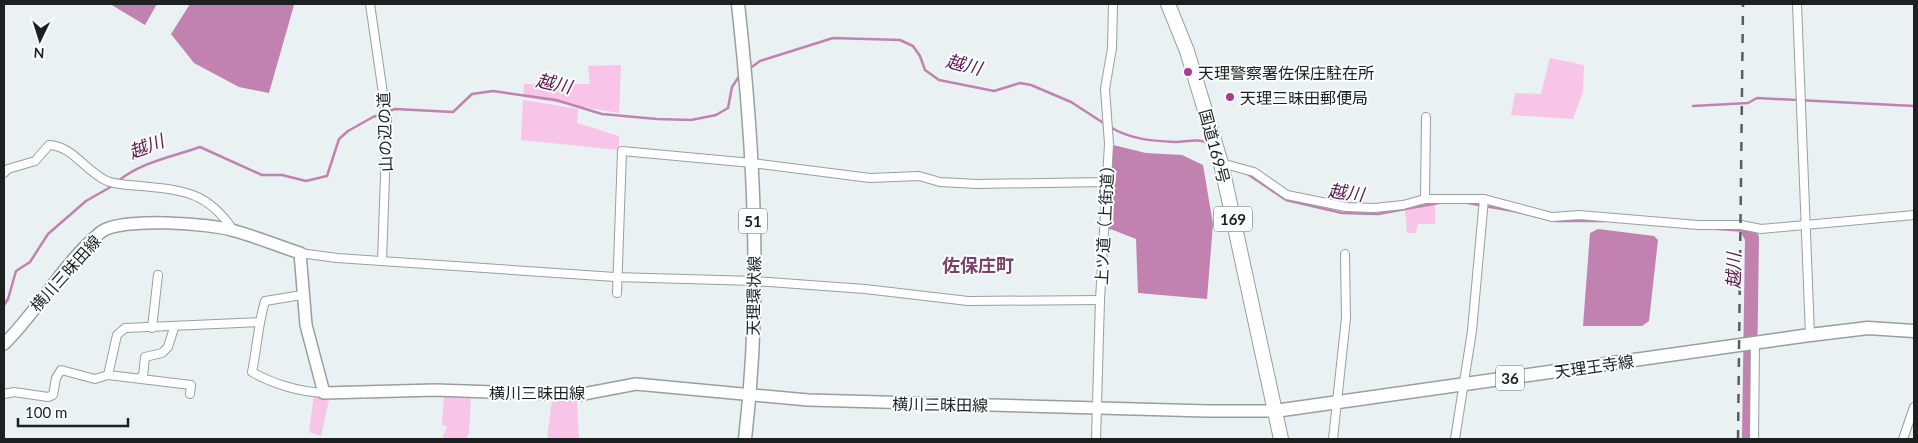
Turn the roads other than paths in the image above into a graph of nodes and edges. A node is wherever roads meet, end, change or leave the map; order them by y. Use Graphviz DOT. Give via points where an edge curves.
graph roads {
  1 [pos="370,4"];
  2 [pos="738,4"];
  3 [pos="1113,4"];
  4 [pos="1168,4"];
  5 [pos="1797,4"];
  6 [pos="1426,117"];
  7 [pos="752,163"];
  8 [pos="1221,163"];
  9 [pos="4,173"];
  10 [pos="1106,182"];
  11 [pos="1425,199"];
  12 [pos="1484,199"];
  13 [pos="1914,215"];
  14 [pos="1807,226"];
  15 [pos="233,230"];
  16 [pos="300,253"];
  17 [pos="1345,254"];
  18 [pos="382,261"];
  19 [pos="158,276"];
  20 [pos="617,277"];
  21 [pos="755,282"];
  22 [pos="617,293"];
  23 [pos="302,295"];
  24 [pos="1100,300"];
  25 [pos="259,322"];
  26 [pos="152,328"];
  27 [pos="174,328"];
  28 [pos="1914,330"];
  29 [pos="1810,335"];
  30 [pos="4,344"];
  31 [pos="1751,344"];
  32 [pos="108,375"];
  33 [pos="139,378"];
  34 [pos="1465,384"];
  35 [pos="324,393"];
  36 [pos="4,394"];
  37 [pos="190,394"];
  38 [pos="750,395"];
  39 [pos="1337,404"];
  40 [pos="1096,407"];
  41 [pos="1914,407"];
  42 [pos="1275,411"];
  43 [pos="745,439"];
  44 [pos="1096,439"];
  45 [pos="1281,439"];
  46 [pos="1333,439"];
  47 [pos="1455,439"];
  48 [pos="1754,439"];
  49 [pos="1904,439"];
  1 -- 18 [label="street, 山の辺の道" via="387,121"];
  2 -- 7 [label="main road, 天理環状線 / 51"];
  3 -- 10 [label="street, 上ツ道（上街道）" via="1112,48 1105,89 1109,144"];
  4 -- 8 [label="highway, 国道169号 / 169" via="1187,51"];
  5 -- 14 [label="street"];
  6 -- 11 [label="street"];
  7 -- 10 [label="street" via="870,178 919,176 940,182 977,184"];
  7 -- 20 [label="street" via="622,151"];
  7 -- 21 [label="main road, 天理環状線 / 51"];
  8 -- 11 [label="street" via="1254,172 1287,195 1346,207 1374,208"];
  8 -- 42 [label="highway, 国道169号 / 169"];
  9 -- 15 [label="street" via="34,161 48,145 54,146 70,152 105,180 192,193 224,215"];
  10 -- 24 [label="street, 上ツ道（上街道）"];
  11 -- 12 [label="street"];
  12 -- 14 [label="street" via="1552,217 1579,215 1761,229"];
  12 -- 34 [label="street"];
  13 -- 14 [label="street"];
  14 -- 29 [label="street"];
  15 -- 16 [label="main road, 横川三昧田線"];
  15 -- 30 [label="main road, 横川三昧田線" via="153,223 102,231 79,253"];
  16 -- 18 [label="street"];
  16 -- 23 [label="main road"];
  17 -- 39 [label="street" via="1346,318"];
  18 -- 20 [label="street"];
  19 -- 26 [label="street"];
  20 -- 21 [label="street"];
  20 -- 22 [label="street"];
  21 -- 24 [label="street" via="865,288 968,301"];
  21 -- 38 [label="main road, 天理環状線 / 51"];
  23 -- 25 [label="street" via="265,301"];
  23 -- 35 [label="main road"];
  24 -- 40 [label="street, 上ツ道（上街道）"];
  25 -- 27 [label="street"];
  25 -- 35 [label="street" via="252,372 307,392"];
  26 -- 27 [label="street"];
  26 -- 32 [label="street" via="125,328 117,335"];
  27 -- 33 [label="street" via="168,347 162,353 145,357 144,376"];
  28 -- 29 [label="main road, 天理王寺線 / 36" via="1868,328"];
  29 -- 31 [label="main road, 天理王寺線 / 36"];
  31 -- 34 [label="main road, 天理王寺線 / 36"];
  31 -- 48 [label="street"];
  32 -- 33 [label="street"];
  32 -- 36 [label="street" via="95,380 61,370 53,395"];
  33 -- 37 [label="street" via="191,386"];
  34 -- 39 [label="main road, 天理王寺線 / 36"];
  34 -- 47 [label="street"];
  35 -- 38 [label="main road, 横川三昧田線" via="434,390 578,395 636,384"];
  38 -- 40 [label="main road, 横川三昧田線" via="846,401"];
  38 -- 43 [label="main road, 天理環状線 / 51"];
  39 -- 42 [label="main road, 天理王寺線 / 36"];
  39 -- 46 [label="street"];
  40 -- 42 [label="main road, 横川三昧田線"];
  40 -- 44 [label="street, 上ツ道（上街道）"];
  41 -- 49 [label="street"];
  42 -- 45 [label="highway, 国道169号 / 169"];
}
